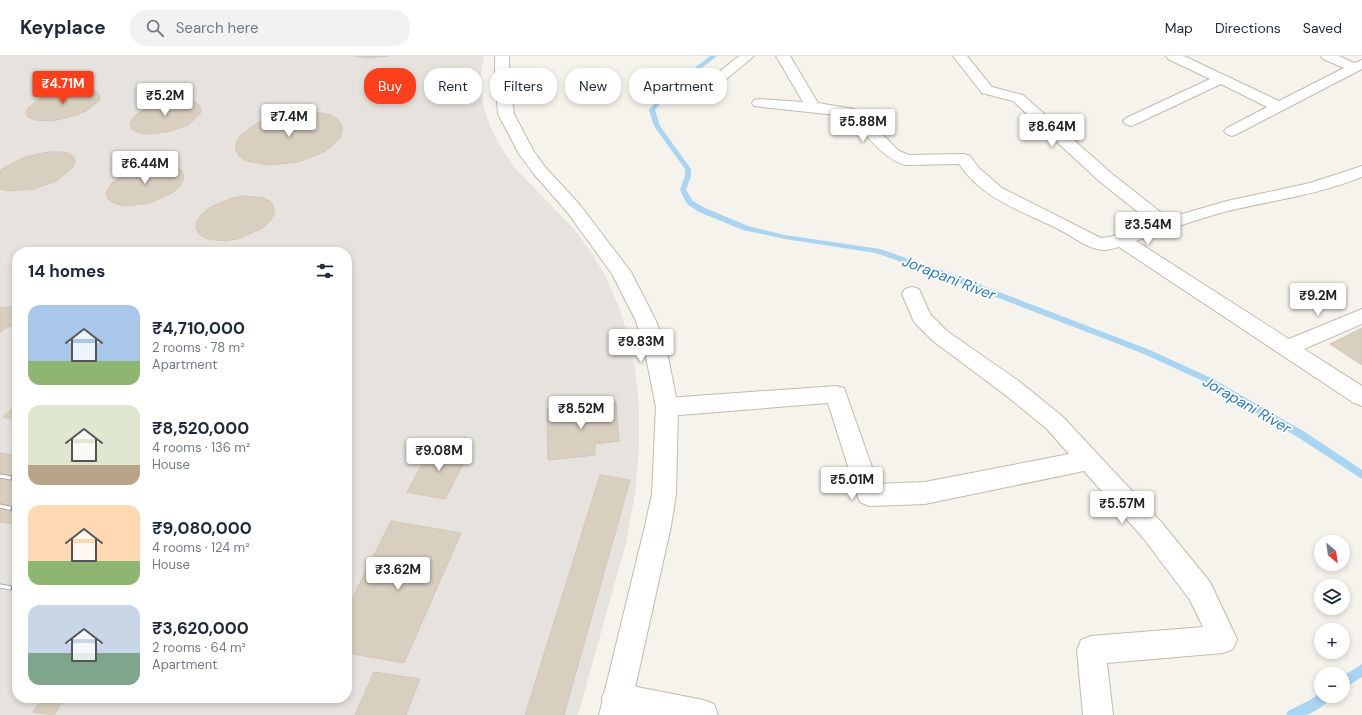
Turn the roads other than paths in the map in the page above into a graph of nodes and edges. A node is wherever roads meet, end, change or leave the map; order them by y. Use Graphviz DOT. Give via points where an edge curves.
graph roads {
  1 [pos="502,56"];
  2 [pos="746,56"];
  3 [pos="752,56"];
  4 [pos="783,56"];
  5 [pos="960,56"];
  6 [pos="1173,56"];
  7 [pos="1328,56"];
  8 [pos="1359,66"];
  9 [pos="727,71"];
  10 [pos="1221,79"];
  11 [pos="759,103"];
  12 [pos="813,107"];
  13 [pos="1279,107"];
  14 [pos="1131,121"];
  15 [pos="1232,131"];
  16 [pos="1362,171"];
  17 [pos="1345,179"];
  18 [pos="1362,188"];
  19 [pos="1165,225"];
  20 [pos="1120,239"];
  21 [pos="912,294"];
  22 [pos="1362,316"];
  23 [pos="1287,348"];
  24 [pos="1362,397"];
  25 [pos="667,407"];
  26 [pos="1089,460"];
  27 [pos="616,706"];
  28 [pos="703,715"];
  29 [pos="1098,715"];
  1 -- 25 [label="street" via="506,114 525,151 622,272 646,321 656,352"];
  2 -- 3 [label="street"];
  2 -- 9 [label="street"];
  4 -- 12 [label="street"];
  5 -- 19 [label="street" via="987,90 1018,98 1105,177"];
  6 -- 10 [label="street"];
  7 -- 8 [label="street"];
  8 -- 13 [label="street"];
  10 -- 13 [label="street"];
  10 -- 14 [label="street"];
  11 -- 12 [label="street"];
  12 -- 20 [label="street" via="849,112 898,158 964,159 983,181 1025,208 1096,242 1112,244"];
  13 -- 15 [label="street"];
  16 -- 17 [label="street"];
  17 -- 18 [label="street"];
  17 -- 19 [label="street" via="1304,192 1235,205"];
  19 -- 20 [label="street"];
  20 -- 23 [label="street"];
  21 -- 26 [label="street" via="921,317 940,336 1054,422"];
  22 -- 23 [label="street"];
  23 -- 24 [label="street"];
  25 -- 26 [label="street" via="836,394 869,494 925,493"];
  25 -- 27 [label="street" via="664,494"];
  26 -- 29 [label="street" via="1153,532 1200,591 1223,639 1091,650"];
  27 -- 28 [label="street"];
}
